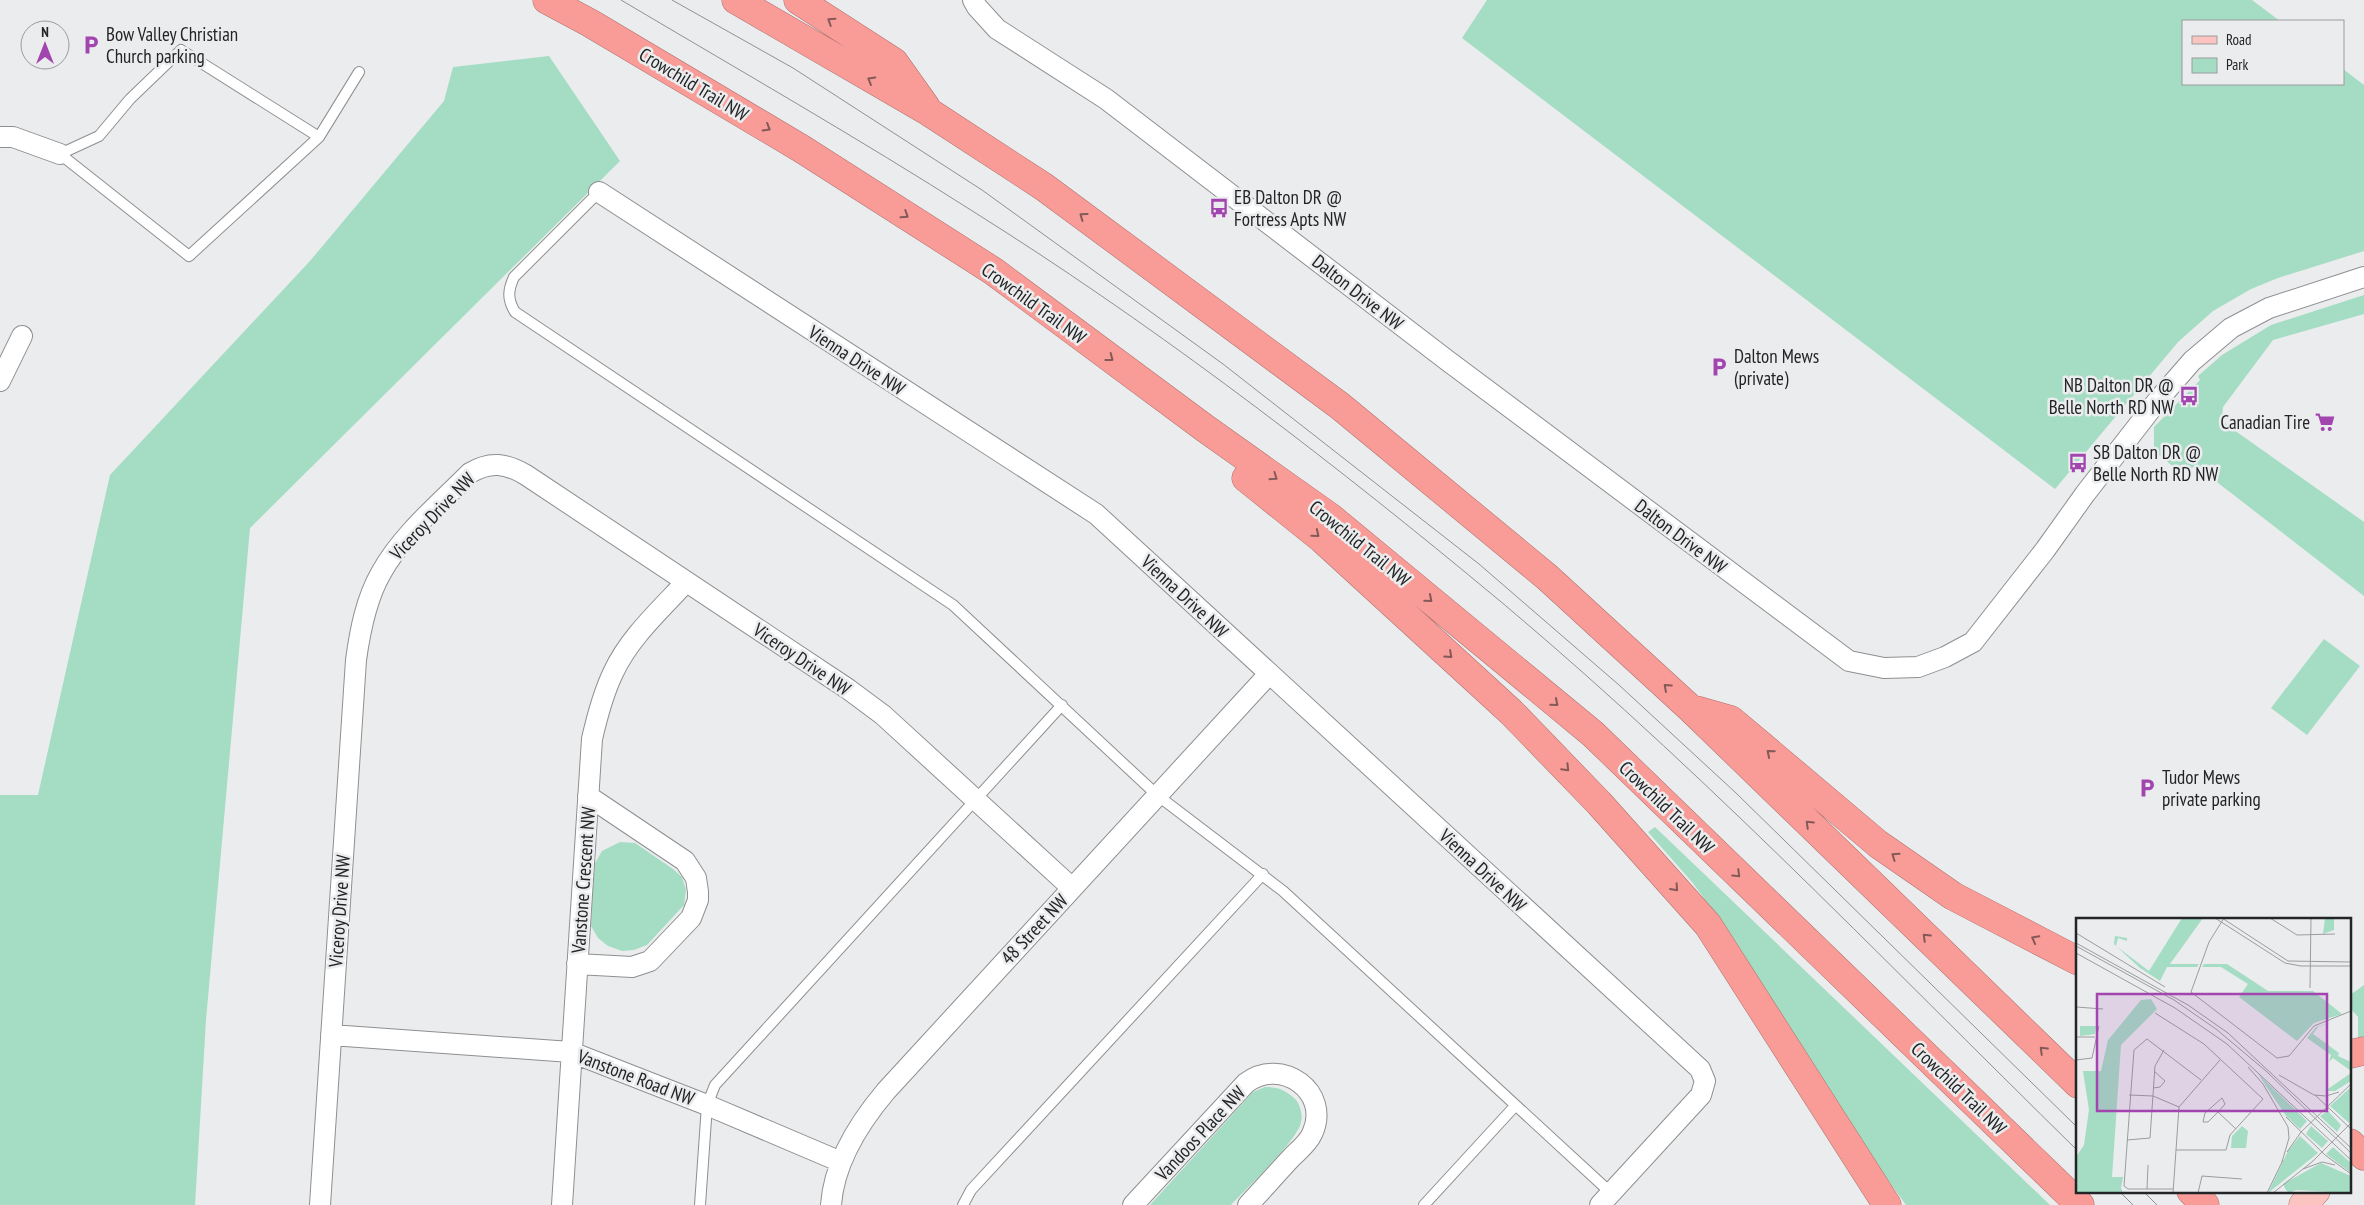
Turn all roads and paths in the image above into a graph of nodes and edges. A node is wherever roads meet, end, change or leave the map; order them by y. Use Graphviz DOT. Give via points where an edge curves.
graph roads {
  1 [pos="547,0"];
  2 [pos="736,0"];
  3 [pos="798,0"];
  4 [pos="973,0"];
  5 [pos="358,72"];
  6 [pos="929,112"];
  7 [pos="0,137"];
  8 [pos="319,137"];
  9 [pos="60,154"];
  10 [pos="599,192"];
  11 [pos="2364,277"];
  12 [pos="22,336"];
  13 [pos="0,381"];
  14 [pos="1206,429"];
  15 [pos="686,582"];
  16 [pos="1269,674"];
  17 [pos="1062,705"];
  18 [pos="1691,709"];
  19 [pos="1157,795"];
  20 [pos="588,796"];
  21 [pos="975,800"];
  22 [pos="1263,874"];
  23 [pos="1072,888"];
  24 [pos="2076,961"];
  25 [pos="577,964"];
  26 [pos="331,1036"];
  27 [pos="571,1052"];
  28 [pos="2076,1082"];
  29 [pos="707,1105"];
  30 [pos="1515,1106"];
  31 [pos="841,1162"];
  32 [pos="2191,1192"];
  33 [pos="1605,1199"];
  34 [pos="320,1205"];
  35 [pos="562,1205"];
  36 [pos="700,1205"];
  37 [pos="831,1205"];
  38 [pos="963,1205"];
  39 [pos="1133,1205"];
  40 [pos="1248,1205"];
  41 [pos="1424,1205"];
  42 [pos="1887,1205"];
  43 [pos="2080,1205"];
  44 [pos="2205,1205"];
  1 -- 14 [label="highway, Crowchild Trail NW, one-way" via="802,149 993,271"];
  6 -- 2 [label="highway, one-way"];
  6 -- 3 [label="highway, one-way" via="894,62"];
  4 -- 11 [label="street, Dalton Drive NW" via="996,29 1106,99 1448,361 1849,661 1884,668 1918,667 1972,642 2158,400 2192,361 2231,328 2269,308"];
  5 -- 8 [label="lane"];
  18 -- 6 [label="highway, one-way" via="1547,577 1340,406 1044,187"];
  7 -- 9 [label="street" via="13,137"];
  8 -- 9 [label="lane" via="181,50 130,99 99,136"];
  8 -- 9 [label="lane" via="188,256"];
  10 -- 16 [label="street, Vienna Drive NW" via="1096,514"];
  10 -- 17 [label="lane" via="514,277 508,290 515,312 953,605"];
  12 -- 13 [label="street"];
  14 -- 42 [label="highway, one-way" via="1233,468 1322,539 1511,712 1599,802 1708,925"];
  14 -- 43 [label="highway, Crowchild Trail NW, one-way" via="1330,517 1593,734"];
  15 -- 20 [label="street, Vanstone Crescent NW" via="633,641 614,670 592,739"];
  15 -- 21 [label="street, Viceroy Drive NW" via="884,716"];
  15 -- 26 [label="street, Viceroy Drive NW" via="526,475 502,464 470,473 396,551 380,573 358,642"];
  16 -- 19 [label="street, 48 Street NW"];
  16 -- 33 [label="street, Vienna Drive NW" via="1700,1070 1704,1081 1701,1095"];
  17 -- 19 [label="lane"];
  17 -- 21 [label="lane"];
  24 -- 18 [label="highway, one-way" via="1953,896 1878,844 1731,720"];
  28 -- 18 [label="highway, one-way"];
  19 -- 22 [label="lane"];
  19 -- 23 [label="street, 48 Street NW"];
  20 -- 25 [label="street, Vanstone Crescent NW"];
  20 -- 25 [label="street, Vanstone Crescent NW" via="684,861 696,878 698,900 691,918 650,961 632,967"];
  21 -- 23 [label="street, Viceroy Drive NW"];
  21 -- 29 [label="lane" via="724,1071"];
  22 -- 30 [label="lane"];
  22 -- 38 [label="lane" via="971,1190"];
  23 -- 31 [label="street, 48 Street NW" via="886,1090 866,1116"];
  25 -- 27 [label="street, Vanstone Crescent NW"];
  26 -- 27 [label="street, Vanstone Road NW"];
  26 -- 34 [label="street, Viceroy Drive NW"];
  27 -- 29 [label="street, Vanstone Road NW"];
  27 -- 35 [label="street, Vanstone Crescent NW"];
  29 -- 31 [label="street, Vanstone Road NW"];
  29 -- 36 [label="lane"];
  30 -- 33 [label="lane"];
  30 -- 41 [label="lane"];
  31 -- 37 [label="street, 48 Street NW"];
  32 -- 44 [label="highway"];
  39 -- 40 [label="street, Vandoos Place NW" via="1246,1083 1262,1074 1283,1074 1302,1084 1313,1102 1316,1117 1313,1133"];
}
